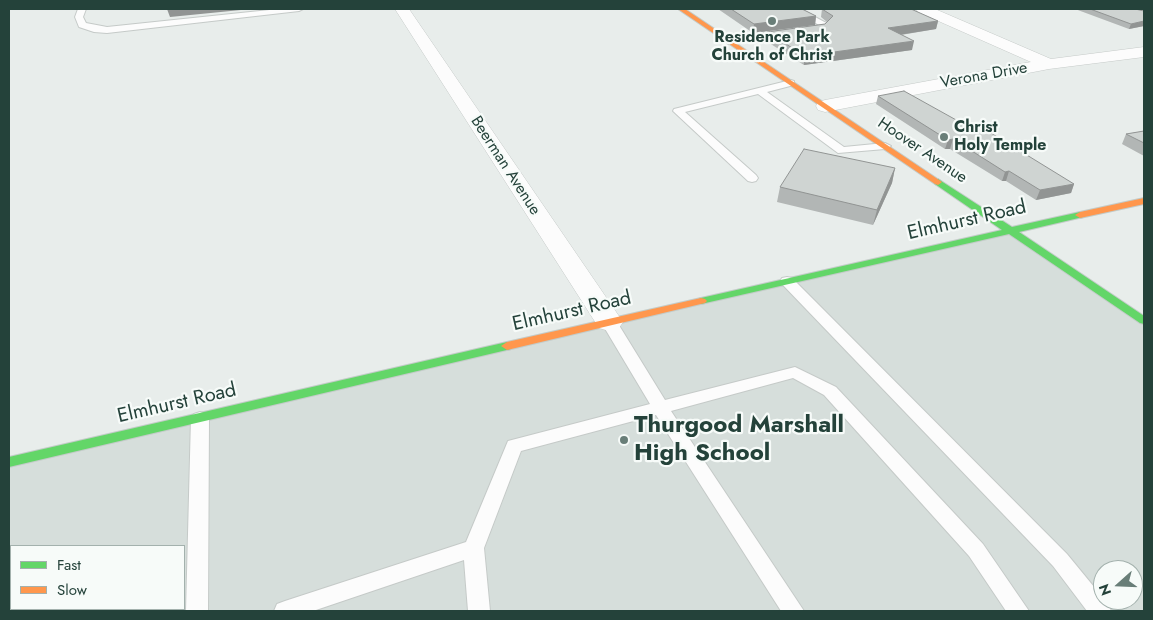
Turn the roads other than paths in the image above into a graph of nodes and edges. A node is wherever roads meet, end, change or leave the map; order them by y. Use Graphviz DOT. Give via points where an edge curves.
graph roads {
  1 [pos="82,9"];
  2 [pos="299,9"];
  3 [pos="402,9"];
  4 [pos="681,9"];
  5 [pos="794,9"];
  6 [pos="923,9"];
  7 [pos="1137,9"];
  8 [pos="1144,11"];
  9 [pos="822,13"];
  10 [pos="805,15"];
  11 [pos="804,30"];
  12 [pos="794,32"];
  13 [pos="728,40"];
  14 [pos="1144,52"];
  15 [pos="1049,64"];
  16 [pos="791,83"];
  17 [pos="760,91"];
  18 [pos="825,106"];
  19 [pos="885,146"];
  20 [pos="752,178"];
  21 [pos="1144,201"];
  22 [pos="1010,230"];
  23 [pos="787,281"];
  24 [pos="1144,321"];
  25 [pos="609,322"];
  26 [pos="660,407"];
  27 [pos="200,418"];
  28 [pos="9,462"];
  29 [pos="474,548"];
  30 [pos="321,605"];
  31 [pos="197,611"];
  32 [pos="285,611"];
  33 [pos="479,611"];
  34 [pos="793,611"];
  35 [pos="1018,611"];
  36 [pos="1100,611"];
  1 -- 2 [label="lane" via="79,17 82,25 108,30"];
  3 -- 25 [label="street, Beerman Avenue"];
  4 -- 13 [label="street, Hoover Avenue"];
  5 -- 10 [label="lane"];
  6 -- 15 [label="street"];
  7 -- 8 [label="street"];
  9 -- 10 [label="lane"];
  10 -- 11 [label="lane" via="826,25"];
  12 -- 13 [label="lane"];
  13 -- 16 [label="street, Hoover Avenue"];
  14 -- 15 [label="street, Verona Drive"];
  15 -- 18 [label="street, Verona Drive"];
  16 -- 17 [label="lane"];
  16 -- 18 [label="street, Hoover Avenue"];
  17 -- 19 [label="lane" via="842,151"];
  17 -- 20 [label="lane" via="678,111"];
  18 -- 19 [label="street, Hoover Avenue"];
  19 -- 22 [label="street, Hoover Avenue"];
  21 -- 22 [label="street, Elmhurst Road"];
  22 -- 23 [label="street, Elmhurst Road"];
  22 -- 24 [label="street, Hoover Avenue"];
  23 -- 25 [label="street, Elmhurst Road"];
  23 -- 36 [label="lane" via="1060,560"];
  25 -- 26 [label="lane"];
  25 -- 27 [label="street, Elmhurst Road"];
  26 -- 29 [label="lane" via="514,446"];
  26 -- 34 [label="lane"];
  26 -- 35 [label="lane" via="795,372 830,391 976,550"];
  27 -- 28 [label="street, Elmhurst Road"];
  27 -- 31 [label="lane"];
  29 -- 30 [label="lane"];
  29 -- 33 [label="lane"];
  30 -- 32 [label="lane"];
}
